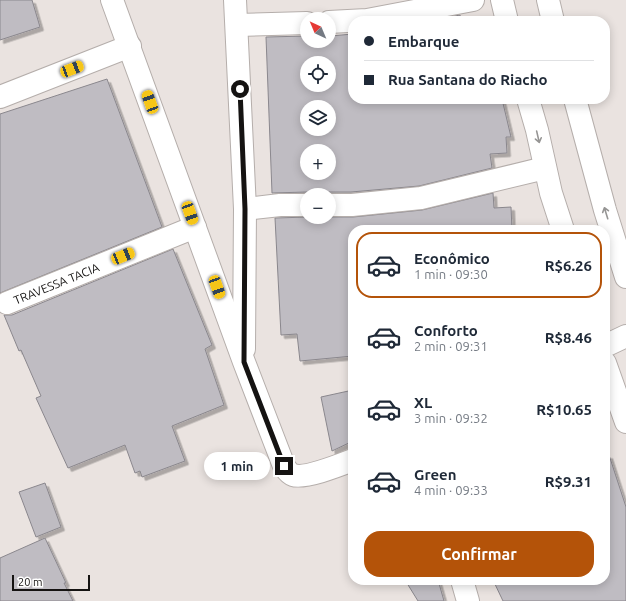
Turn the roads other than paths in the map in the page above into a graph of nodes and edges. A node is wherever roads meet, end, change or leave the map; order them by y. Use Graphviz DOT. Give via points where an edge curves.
graph roads {
  1 [pos="112,0"];
  2 [pos="235,0"];
  3 [pos="473,0"];
  4 [pos="502,0"];
  5 [pos="548,0"];
  6 [pos="388,16"];
  7 [pos="506,16"];
  8 [pos="553,16"];
  9 [pos="348,21"];
  10 [pos="336,22"];
  11 [pos="300,23"];
  12 [pos="237,26"];
  13 [pos="130,46"];
  14 [pos="0,97"];
  15 [pos="529,104"];
  16 [pos="576,104"];
  17 [pos="545,168"];
  18 [pos="300,205"];
  19 [pos="336,205"];
  20 [pos="245,209"];
  21 [pos="561,225"];
  22 [pos="610,225"];
  23 [pos="610,226"];
  24 [pos="195,227"];
  25 [pos="626,277"];
  26 [pos="7,303"];
  27 [pos="626,336"];
  28 [pos="610,344"];
  29 [pos="244,362"];
  30 [pos="610,377"];
  31 [pos="626,422"];
  32 [pos="348,462"];
  33 [pos="463,585"];
  34 [pos="468,601"];
  1 -- 13 [label="street"];
  2 -- 12 [label="street"];
  3 -- 6 [label="street"];
  4 -- 7 [label="street"];
  5 -- 8 [label="street"];
  9 -- 10 [label="street"];
  11 -- 12 [label="street"];
  12 -- 20 [label="street"];
  13 -- 14 [label="street"];
  13 -- 24 [label="street"];
  15 -- 17 [label="street, one-way"];
  22 -- 16 [label="street, one-way"];
  17 -- 19 [label="street" via="421,198"];
  17 -- 21 [label="street"];
  18 -- 20 [label="street"];
  20 -- 29 [label="street"];
  25 -- 23 [label="street, one-way"];
  24 -- 26 [label="street, TRAVESSA TACIA"];
  24 -- 29 [label="street"];
  27 -- 28 [label="street"];
  29 -- 32 [label="street" via="288,472 299,476"];
  30 -- 31 [label="street"];
  33 -- 34 [label="street"];
}
